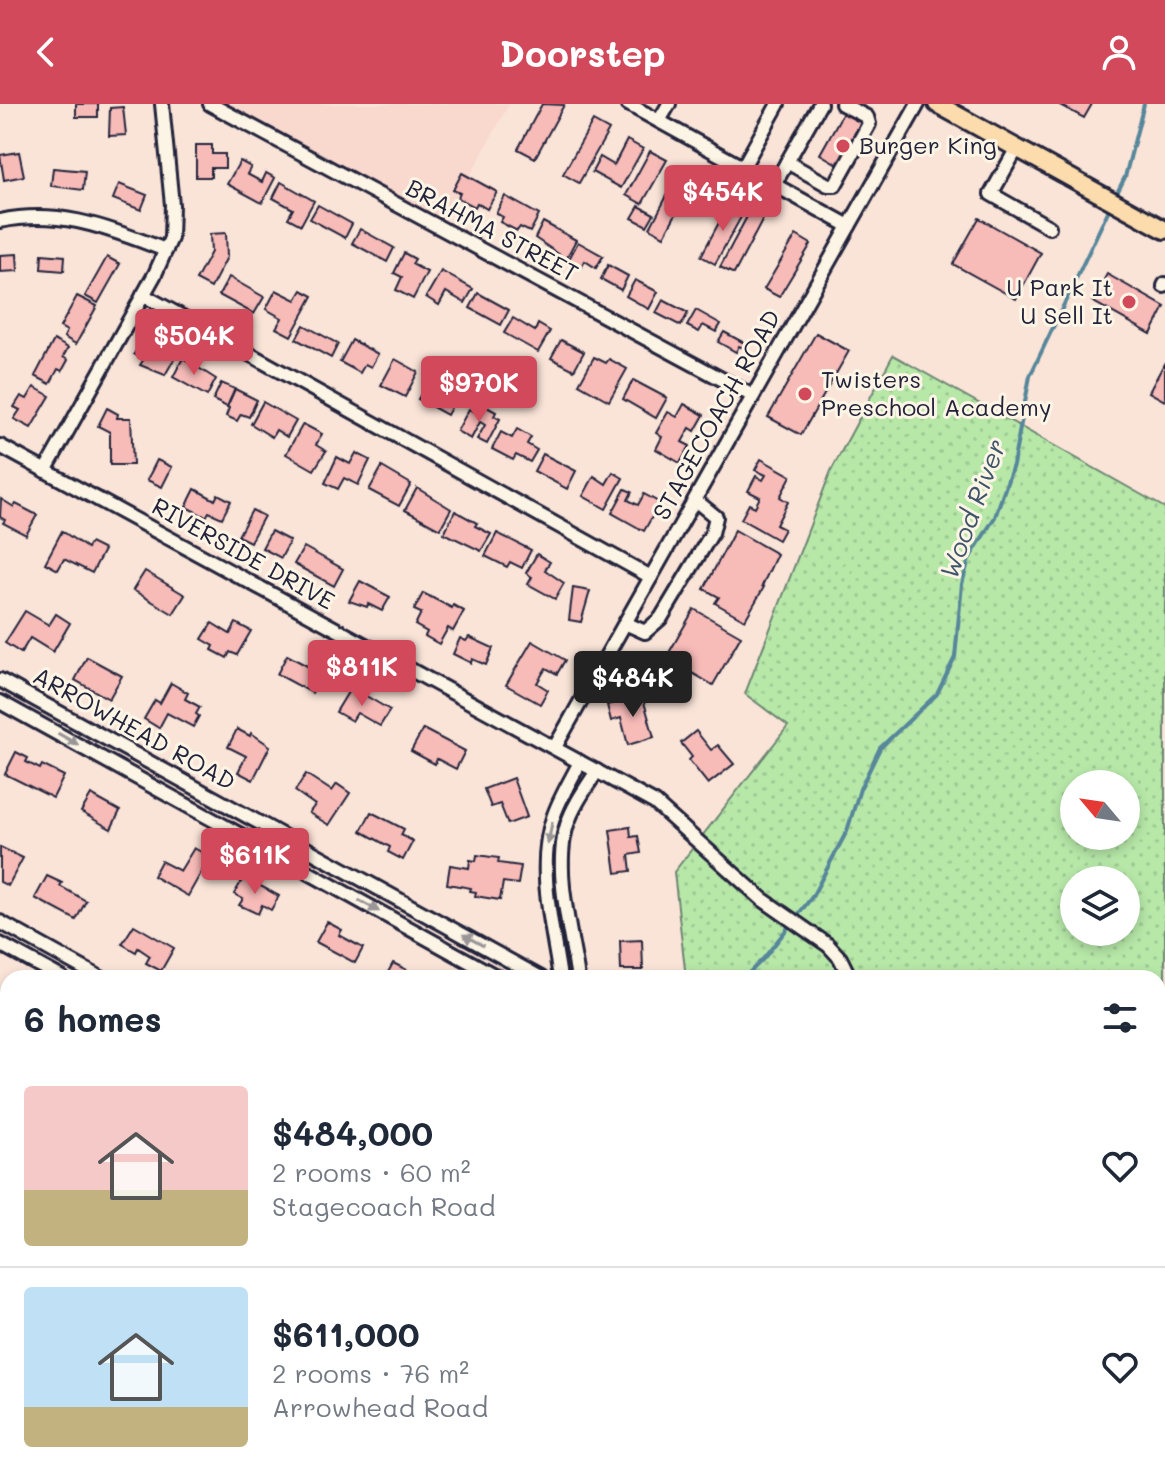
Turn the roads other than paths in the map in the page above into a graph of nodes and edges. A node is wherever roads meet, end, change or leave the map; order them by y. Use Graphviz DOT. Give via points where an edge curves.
graph roads {
  1 [pos="162,104"];
  2 [pos="210,104"];
  3 [pos="628,104"];
  4 [pos="669,104"];
  5 [pos="778,104"];
  6 [pos="820,104"];
  7 [pos="842,104"];
  8 [pos="918,104"];
  9 [pos="944,105"];
  10 [pos="659,121"];
  11 [pos="1017,148"];
  12 [pos="787,162"];
  13 [pos="743,167"];
  14 [pos="774,185"];
  15 [pos="0,221"];
  16 [pos="849,226"];
  17 [pos="1049,227"];
  18 [pos="1165,230"];
  19 [pos="166,250"];
  20 [pos="143,295"];
  21 [pos="753,396"];
  22 [pos="0,446"];
  23 [pos="45,471"];
  24 [pos="695,500"];
  25 [pos="651,577"];
  26 [pos="625,623"];
  27 [pos="0,680"];
  28 [pos="0,702"];
  29 [pos="555,747"];
  30 [pos="580,762"];
  31 [pos="597,771"];
  32 [pos="0,922"];
  33 [pos="0,944"];
  34 [pos="47,970"];
  35 [pos="87,970"];
  36 [pos="485,970"];
  37 [pos="526,970"];
  38 [pos="559,970"];
  39 [pos="577,970"];
  40 [pos="846,970"];
  1 -- 19 [label="street" via="172,205"];
  2 -- 21 [label="street, BRAHMA STREET"];
  3 -- 10 [label="street"];
  4 -- 10 [label="street"];
  5 -- 13 [label="street"];
  6 -- 12 [label="street"];
  7 -- 12 [label="street" via="867,117 869,124 835,185"];
  8 -- 16 [label="street, STAGECOACH ROAD"];
  9 -- 11 [label="main road"];
  10 -- 13 [label="street"];
  11 -- 17 [label="street" via="991,194"];
  11 -- 18 [label="main road"];
  12 -- 14 [label="street"];
  13 -- 14 [label="street"];
  14 -- 16 [label="street"];
  15 -- 19 [label="street" via="22,216 90,222"];
  16 -- 21 [label="street, STAGECOACH ROAD"];
  19 -- 20 [label="street"];
  20 -- 23 [label="street"];
  20 -- 25 [label="street"];
  21 -- 24 [label="street, STAGECOACH ROAD"];
  22 -- 23 [label="street, RIVERSIDE DRIVE"];
  23 -- 29 [label="street, RIVERSIDE DRIVE"];
  24 -- 25 [label="street, STAGECOACH ROAD"];
  24 -- 26 [label="street" via="716,517 712,533 661,618 645,632"];
  25 -- 26 [label="street, STAGECOACH ROAD"];
  26 -- 29 [label="street, STAGECOACH ROAD"];
  37 -- 27 [label="street, ARROWHEAD ROAD, one-way"];
  28 -- 36 [label="street, ARROWHEAD ROAD, one-way"];
  29 -- 30 [label="street, RIVERSIDE DRIVE"];
  30 -- 31 [label="street, RIVERSIDE DRIVE"];
  30 -- 38 [label="street, one-way" via="547,840"];
  31 -- 39 [label="street" via="567,824 563,843 561,865"];
  31 -- 40 [label="street, RIVERSIDE DRIVE" via="655,803 744,884 811,932"];
  32 -- 35 [label="street"];
  33 -- 34 [label="street"];
}
